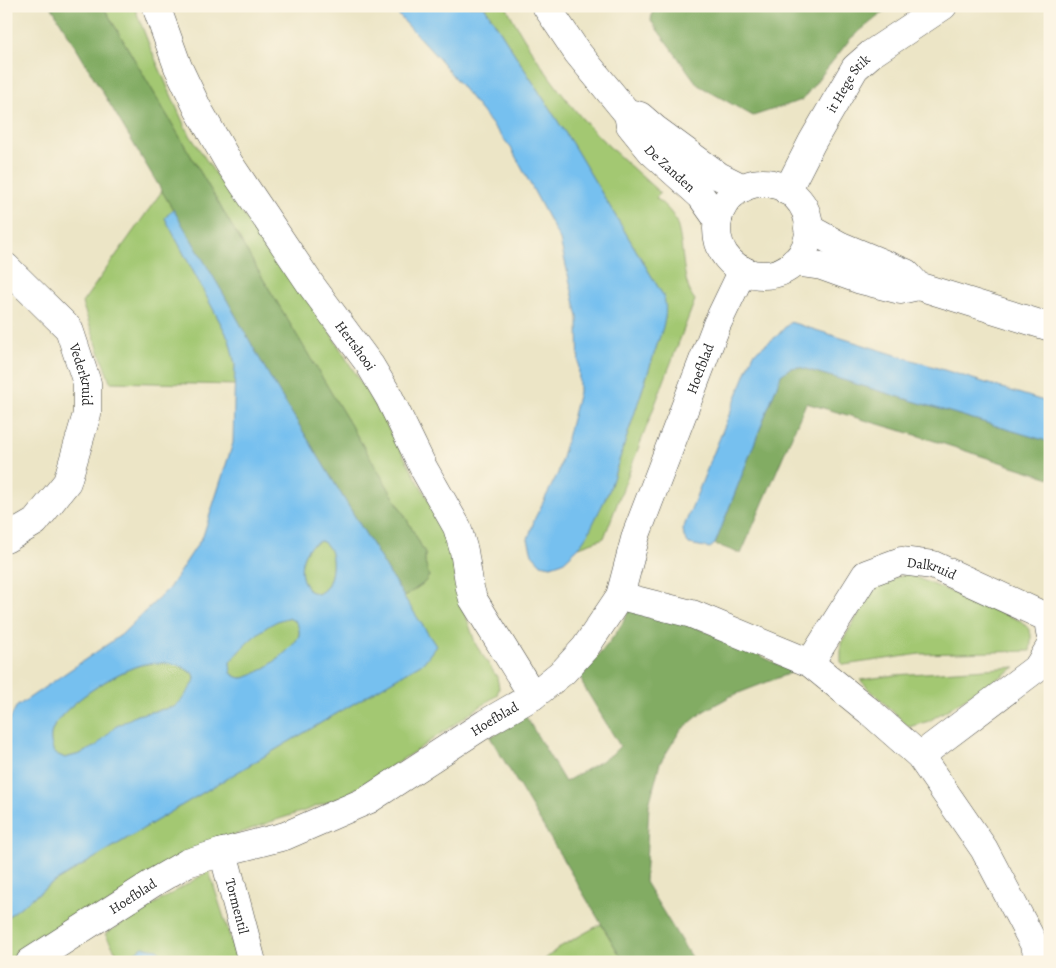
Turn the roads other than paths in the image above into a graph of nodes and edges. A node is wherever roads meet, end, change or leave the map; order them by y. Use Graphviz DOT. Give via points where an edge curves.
graph roads {
  1 [pos="156,6"];
  2 [pos="546,6"];
  3 [pos="943,6"];
  4 [pos="628,114"];
  5 [pos="743,188"];
  6 [pos="787,191"];
  7 [pos="718,220"];
  8 [pos="808,228"];
  9 [pos="794,262"];
  10 [pos="6,267"];
  11 [pos="743,270"];
  12 [pos="918,286"];
  13 [pos="1050,327"];
  14 [pos="6,539"];
  15 [pos="620,596"];
  16 [pos="1050,633"];
  17 [pos="1050,647"];
  18 [pos="810,663"];
  19 [pos="533,696"];
  20 [pos="920,756"];
  21 [pos="223,852"];
  22 [pos="1041,948"];
  23 [pos="30,962"];
  24 [pos="252,962"];
  1 -- 19 [label="street, Hertshooi" via="178,67 229,163 389,397 456,527 473,599"];
  2 -- 4 [label="street, De Zanden" via="577,52"];
  3 -- 6 [label="street, it Hege Stik" via="871,54 856,68"];
  4 -- 5 [label="street, De Zanden" via="640,116 720,176"];
  4 -- 7 [label="street, De Zanden" via="630,125 651,151 701,196"];
  5 -- 6 [label="street" via="762,184 775,185"];
  5 -- 7 [label="street" via="727,201"];
  6 -- 8 [label="street" via="802,207"];
  7 -- 11 [label="street" via="717,235 722,250"];
  8 -- 9 [label="street" via="805,247"];
  8 -- 12 [label="street" via="841,246 906,273"];
  9 -- 11 [label="street" via="773,274"];
  9 -- 12 [label="street" via="822,266 900,290"];
  10 -- 14 [label="street, Vederkruid" via="69,328 87,384 87,414 67,482 35,522"];
  11 -- 15 [label="street, Hoefblad" via="717,324 640,526"];
  12 -- 13 [label="street"];
  15 -- 18 [label="street" via="692,614"];
  15 -- 19 [label="street, Hoefblad" via="580,654"];
  16 -- 18 [label="street, Dalkruid" via="1048,618 933,565 901,561 866,574"];
  17 -- 20 [label="street" via="1038,667"];
  18 -- 20 [label="street"];
  19 -- 21 [label="street, Hoefblad" via="368,800 285,836"];
  20 -- 22 [label="street" via="984,849"];
  21 -- 23 [label="street, Hoefblad" via="187,863"];
  21 -- 24 [label="street, Tormentil"];
}
